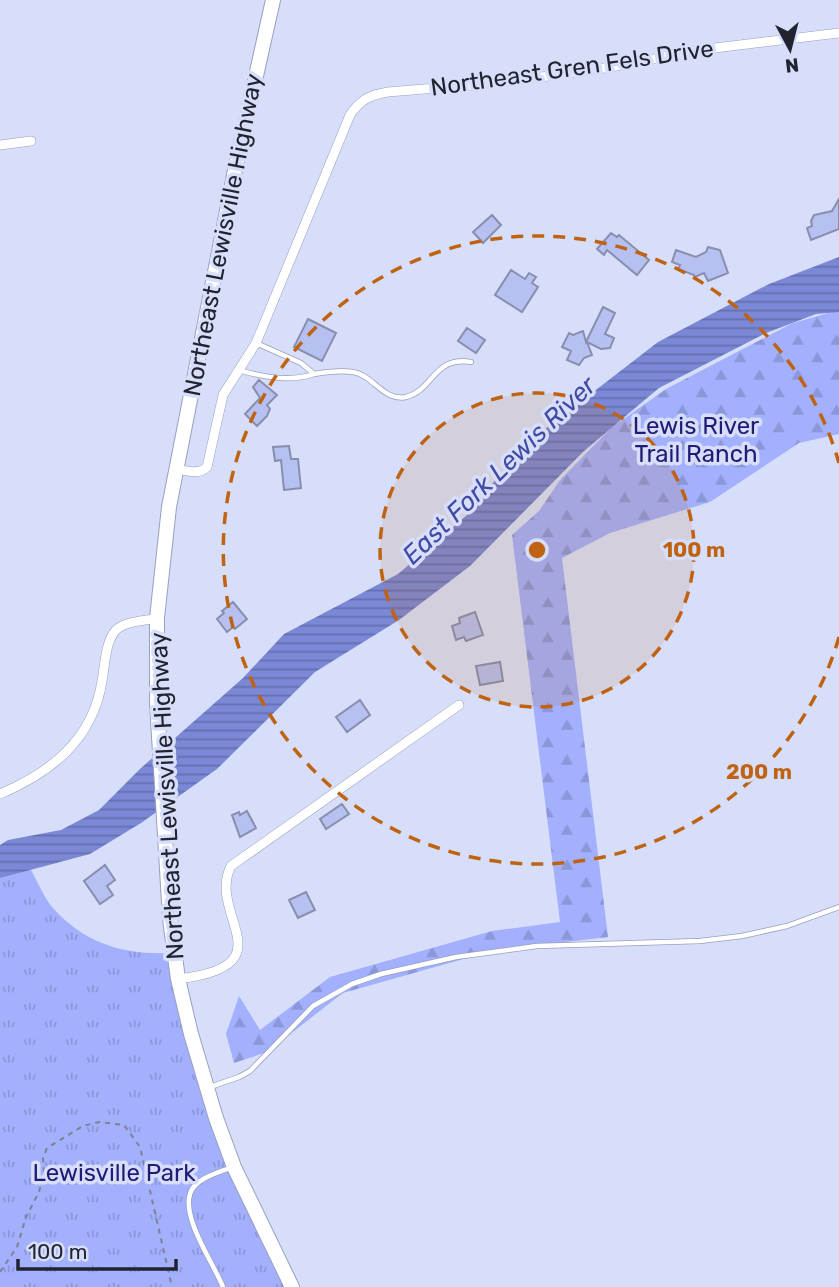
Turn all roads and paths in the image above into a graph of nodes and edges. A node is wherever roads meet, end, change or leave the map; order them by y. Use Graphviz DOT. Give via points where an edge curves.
graph roads {
  1 [pos="273,0"];
  2 [pos="839,33"];
  3 [pos="31,141"];
  4 [pos="0,145"];
  5 [pos="256,343"];
  6 [pos="471,362"];
  7 [pos="238,370"];
  8 [pos="314,374"];
  9 [pos="176,469"];
  10 [pos="157,618"];
  11 [pos="459,705"];
  12 [pos="0,794"];
  13 [pos="839,907"];
  14 [pos="178,979"];
  15 [pos="206,1088"];
  16 [pos="234,1167"];
  17 [pos="0,1272"];
  18 [pos="172,1287"];
  19 [pos="223,1287"];
  20 [pos="292,1287"];
  1 -- 9 [label="main road, Northeast Lewisville Highway"];
  2 -- 5 [label="street, Northeast Gren Fels Drive" via="682,52 511,81 388,92 359,102"];
  3 -- 4 [label="street"];
  5 -- 7 [label="street, Northeast Gren Fels Drive"];
  5 -- 8 [label="lane" via="301,363"];
  6 -- 8 [label="lane" via="456,359 444,365 408,397 383,391 354,372"];
  7 -- 8 [label="lane" via="278,377"];
  7 -- 9 [label="street, Northeast Gren Fels Drive" via="223,395 207,467 196,472"];
  9 -- 10 [label="main road, Northeast Lewisville Highway"];
  10 -- 12 [label="street" via="117,629 108,649 99,701 75,744 23,785"];
  10 -- 14 [label="main road, Northeast Lewisville Highway" via="164,828"];
  11 -- 14 [label="street" via="231,866 225,882 236,925 235,955 216,973"];
  13 -- 15 [label="lane" via="743,936 537,946 456,957 382,974 352,984 313,1006 250,1071"];
  14 -- 15 [label="main road, Northeast Lewisville Highway"];
  15 -- 16 [label="main road, Northeast Lewisville Highway"];
  16 -- 19 [label="lane" via="200,1181 190,1192 193,1221"];
  16 -- 20 [label="main road, Northeast Lewisville Highway"];
  17 -- 18 [label="path" via="17,1247 39,1192 47,1148 75,1130 99,1122 124,1125 140,1147"];
}
